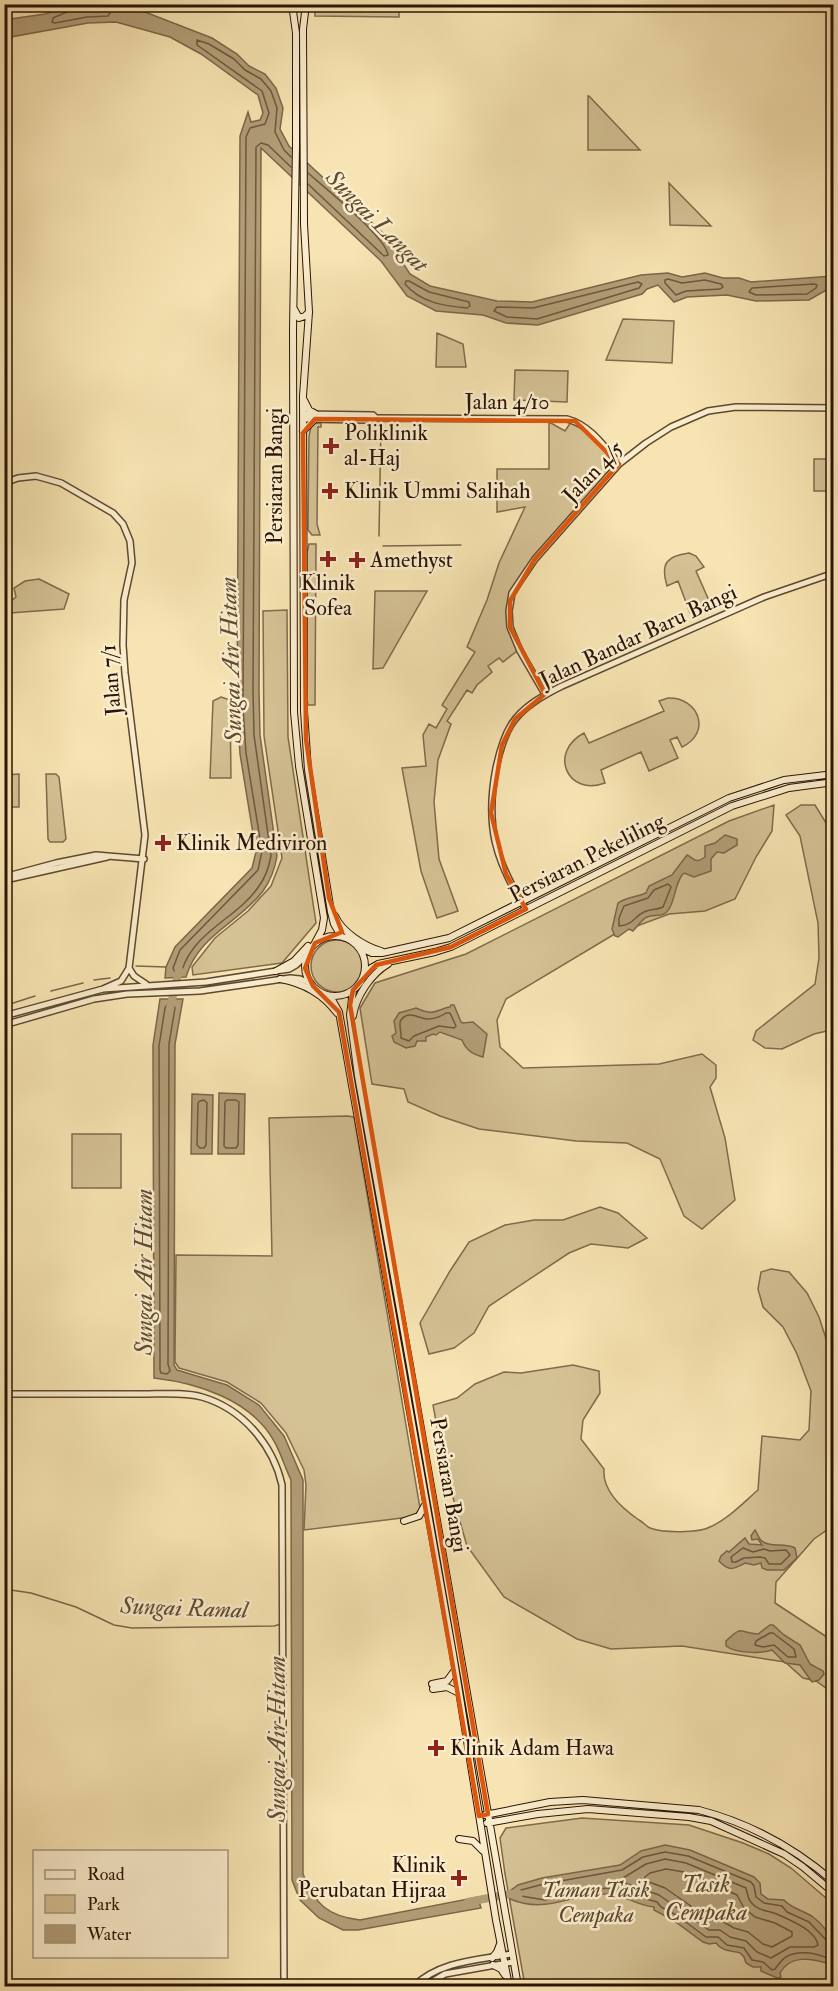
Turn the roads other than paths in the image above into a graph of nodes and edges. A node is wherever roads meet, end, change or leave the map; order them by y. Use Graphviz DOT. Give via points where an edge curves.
graph roads {
  1 [pos="295,4"];
  2 [pos="305,4"];
  3 [pos="293,306"];
  4 [pos="309,312"];
  5 [pos="293,330"];
  6 [pos="303,396"];
  7 [pos="834,408"];
  8 [pos="315,416"];
  9 [pos="301,417"];
  10 [pos="303,433"];
  11 [pos="619,464"];
  12 [pos="293,477"];
  13 [pos="4,483"];
  14 [pos="834,573"];
  15 [pos="545,694"];
  16 [pos="834,774"];
  17 [pos="834,782"];
  18 [pos="144,860"];
  19 [pos="4,878"];
  20 [pos="329,898"];
  21 [pos="521,901"];
  22 [pos="322,909"];
  23 [pos="526,909"];
  24 [pos="341,936"];
  25 [pos="315,943"];
  26 [pos="359,947"];
  27 [pos="388,952"];
  28 [pos="306,957"];
  29 [pos="394,961"];
  30 [pos="129,968"];
  31 [pos="276,971"];
  32 [pos="363,977"];
  33 [pos="280,978"];
  34 [pos="310,983"];
  35 [pos="147,985"];
  36 [pos="103,989"];
  37 [pos="353,990"];
  38 [pos="330,996"];
  39 [pos="4,1016"];
  40 [pos="340,1019"];
  41 [pos="4,1025"];
  42 [pos="352,1028"];
  43 [pos="4,1394"];
  44 [pos="426,1503"];
  45 [pos="404,1521"];
  46 [pos="455,1670"];
  47 [pos="459,1693"];
  48 [pos="485,1799"];
  49 [pos="507,1810"];
  50 [pos="488,1814"];
  51 [pos="479,1816"];
  52 [pos="509,1819"];
  53 [pos="489,1822"];
  54 [pos="480,1824"];
  55 [pos="492,1835"];
  56 [pos="459,1839"];
  57 [pos="485,1854"];
  58 [pos="834,1882"];
  59 [pos="834,1893"];
  60 [pos="501,1943"];
  61 [pos="512,1954"];
  62 [pos="503,1955"];
  63 [pos="493,1961"];
  64 [pos="513,1962"];
  65 [pos="504,1963"];
  66 [pos="507,1978"];
  67 [pos="284,1986"];
  68 [pos="414,1986"];
  69 [pos="425,1986"];
  70 [pos="509,1986"];
  71 [pos="518,1986"];
  1 -- 3 [label="main road, Persiaran Bangi"];
  2 -- 4 [label="main road, Persiaran Bangi" via="304,202"];
  3 -- 4 [label="main road" via="299,318"];
  3 -- 5 [label="main road, Persiaran Bangi"];
  4 -- 6 [label="main road, Persiaran Bangi"];
  5 -- 9 [label="main road" via="296,409"];
  5 -- 12 [label="main road, Persiaran Bangi"];
  6 -- 8 [label="main road"];
  6 -- 9 [label="main road, Persiaran Bangi"];
  7 -- 11 [label="street, Jalan 4/5" via="736,407 708,411 671,427"];
  8 -- 9 [label="street, Jalan 4/10"];
  8 -- 10 [label="main road"];
  8 -- 11 [label="street, Jalan 4/10" via="567,419 589,430"];
  9 -- 10 [label="main road, Persiaran Bangi"];
  9 -- 12 [label="main road" via="296,423"];
  10 -- 20 [label="main road, Persiaran Bangi" via="304,711 308,770"];
  11 -- 15 [label="street, Jalan 4/5" via="535,559 512,593 510,627"];
  12 -- 22 [label="main road, Persiaran Bangi" via="294,712"];
  13 -- 18 [label="street, Jalan 7/1" via="36,476 61,483 113,513 130,541 132,563 124,600 124,673 145,825"];
  14 -- 15 [label="street, Jalan Bandar Baru Bangi" via="744,606"];
  15 -- 21 [label="street, Jalan Bandar Baru Bangi" via="510,725 492,789 493,834 506,874"];
  16 -- 21 [label="main road, Persiaran Pekeliling" via="784,780 729,798"];
  17 -- 23 [label="main road, Persiaran Pekeliling" via="789,788 732,806"];
  18 -- 19 [label="street" via="115,856"];
  18 -- 30 [label="street, Jalan 7/1"];
  20 -- 24 [label="main road, Persiaran Bangi" via="334,924"];
  20 -- 27 [label="main road" via="337,921 345,930 369,946"];
  21 -- 23 [label="street, Jalan Bandar Baru Bangi"];
  21 -- 27 [label="main road, Persiaran Pekeliling" via="449,938"];
  22 -- 25 [label="main road, Persiaran Bangi" via="323,924"];
  22 -- 31 [label="main road" via="316,932 305,950"];
  23 -- 29 [label="main road, Persiaran Pekeliling" via="451,946"];
  24 -- 25 [label="main road" via="325,937"];
  24 -- 26 [label="main road"];
  25 -- 28 [label="main road"];
  26 -- 27 [label="main road, Persiaran Pekeliling" via="374,953"];
  26 -- 32 [label="main road" via="365,962"];
  28 -- 31 [label="street" via="294,967"];
  28 -- 34 [label="main road" via="305,972"];
  29 -- 32 [label="main road, Persiaran Pekeliling" via="376,965"];
  29 -- 42 [label="main road" via="379,970 357,1000"];
  30 -- 35 [label="street"];
  30 -- 36 [label="street" via="121,981"];
  31 -- 35 [label="street"];
  32 -- 37 [label="main road"];
  33 -- 34 [label="street"];
  33 -- 40 [label="main road" via="315,992"];
  33 -- 41 [label="street" via="228,988 94,999"];
  34 -- 38 [label="main road"];
  35 -- 36 [label="street"];
  36 -- 39 [label="street"];
  37 -- 38 [label="main road"];
  37 -- 42 [label="main road, Persiaran Bangi"];
  38 -- 40 [label="main road, Persiaran Bangi"];
  40 -- 44 [label="main road, Persiaran Bangi"];
  42 -- 48 [label="main road, Persiaran Bangi"];
  43 -- 67 [label="street" via="198,1396 232,1411 248,1424 272,1456 282,1485"];
  44 -- 45 [label="main road" via="419,1516"];
  44 -- 46 [label="main road, Persiaran Bangi"];
  46 -- 47 [label="main road, Persiaran Bangi"];
  46 -- 47 [label="main road" via="447,1681 433,1687"];
  47 -- 51 [label="main road, Persiaran Bangi"];
  48 -- 49 [label="main road" via="494,1809"];
  48 -- 50 [label="main road, Persiaran Bangi"];
  49 -- 50 [label="main road"];
  49 -- 58 [label="main road" via="583,1800 699,1810 773,1838"];
  50 -- 51 [label="main road"];
  50 -- 53 [label="main road, Persiaran Bangi"];
  51 -- 54 [label="main road, Persiaran Bangi"];
  52 -- 53 [label="main road"];
  52 -- 55 [label="main road" via="497,1825"];
  52 -- 59 [label="main road" via="588,1809 711,1821 784,1854"];
  53 -- 54 [label="main road"];
  53 -- 55 [label="main road, Persiaran Bangi"];
  54 -- 57 [label="main road, Persiaran Bangi"];
  55 -- 61 [label="main road, Persiaran Bangi"];
  56 -- 57 [label="main road" via="477,1842"];
  57 -- 60 [label="main road, Persiaran Bangi"];
  60 -- 62 [label="main road, Persiaran Bangi"];
  60 -- 63 [label="main road"];
  61 -- 62 [label="street"];
  61 -- 64 [label="main road, Persiaran Bangi"];
  62 -- 63 [label="street"];
  62 -- 65 [label="main road, Persiaran Bangi"];
  63 -- 65 [label="street"];
  63 -- 66 [label="main road"];
  63 -- 68 [label="street" via="436,1970"];
  63 -- 69 [label="street" via="445,1974"];
  64 -- 65 [label="street"];
  64 -- 71 [label="main road, Persiaran Bangi"];
  65 -- 66 [label="main road, Persiaran Bangi"];
  66 -- 70 [label="main road, Persiaran Bangi"];
}
